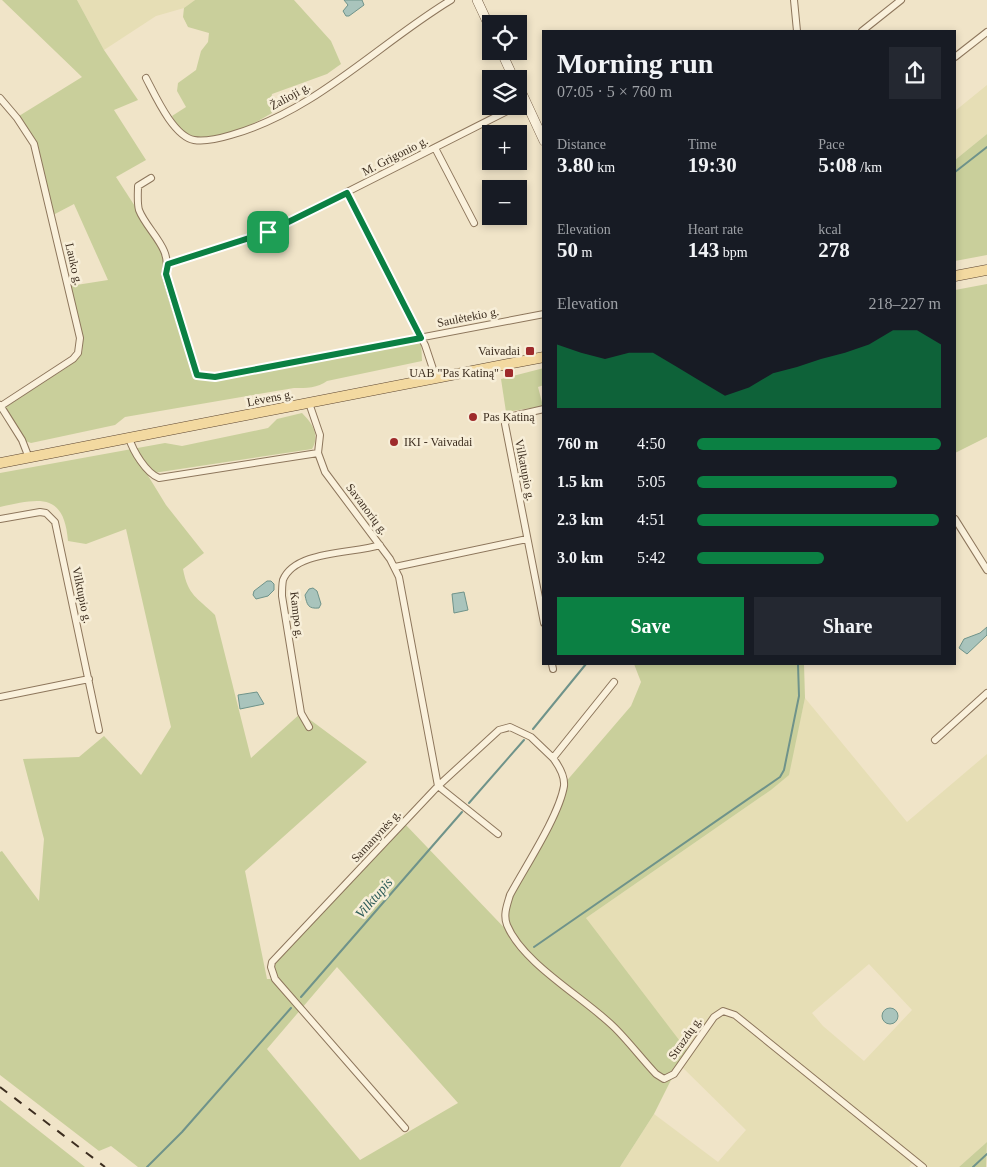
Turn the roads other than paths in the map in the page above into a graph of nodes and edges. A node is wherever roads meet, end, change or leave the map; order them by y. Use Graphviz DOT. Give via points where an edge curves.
graph roads {
  1 [pos="451,0"];
  2 [pos="477,0"];
  3 [pos="794,0"];
  4 [pos="901,0"];
  5 [pos="484,15"];
  6 [pos="797,30"];
  7 [pos="863,30"];
  8 [pos="987,32"];
  9 [pos="956,56"];
  10 [pos="146,78"];
  11 [pos="0,98"];
  12 [pos="527,114"];
  13 [pos="501,115"];
  14 [pos="542,138"];
  15 [pos="435,148"];
  16 [pos="151,178"];
  17 [pos="347,193"];
  18 [pos="474,223"];
  19 [pos="168,264"];
  20 [pos="987,270"];
  21 [pos="956,276"];
  22 [pos="542,314"];
  23 [pos="421,338"];
  24 [pos="542,357"];
  25 [pos="436,378"];
  26 [pos="309,403"];
  27 [pos="0,406"];
  28 [pos="542,409"];
  29 [pos="129,438"];
  30 [pos="318,454"];
  31 [pos="29,458"];
  32 [pos="0,463"];
  33 [pos="0,518"];
  34 [pos="956,520"];
  35 [pos="527,539"];
  36 [pos="380,545"];
  37 [pos="395,567"];
  38 [pos="987,570"];
  39 [pos="542,613"];
  40 [pos="89,679"];
  41 [pos="614,682"];
  42 [pos="987,693"];
  43 [pos="0,697"];
  44 [pos="308,727"];
  45 [pos="100,730"];
  46 [pos="935,740"];
  47 [pos="553,758"];
  48 [pos="438,786"];
  49 [pos="498,834"];
  50 [pos="405,1128"];
  51 [pos="923,1167"];
  1 -- 10 [label="street, Žalioji g." via="306,102 248,130 219,138 193,140 179,130 170,121"];
  2 -- 5 [label="main road"];
  3 -- 6 [label="street"];
  4 -- 7 [label="street"];
  8 -- 9 [label="street"];
  11 -- 27 [label="street, Lauko g." via="34,144 80,338 78,353 73,358"];
  12 -- 14 [label="main road"];
  13 -- 15 [label="street, M. Grigonio g."];
  15 -- 17 [label="street, M. Grigonio g."];
  15 -- 18 [label="street"];
  16 -- 19 [label="street, Saulėtekio g." via="138,186 139,209 164,251"];
  17 -- 19 [label="street, M. Grigonio g." via="268,232"];
  17 -- 23 [label="street"];
  19 -- 23 [label="street, Saulėtekio g." via="166,274 197,375 215,377"];
  20 -- 21 [label="main road"];
  22 -- 23 [label="street, Saulėtekio g."];
  23 -- 25 [label="street"];
  24 -- 25 [label="main road, Lėvens g."];
  25 -- 26 [label="main road, Lėvens g."];
  26 -- 29 [label="main road, Lėvens g."];
  26 -- 30 [label="street" via="320,435"];
  27 -- 31 [label="street" via="22,440"];
  28 -- 35 [label="street, Vilkatupio g." via="506,420"];
  29 -- 30 [label="street" via="150,473 159,478"];
  29 -- 31 [label="main road, Lėvens g."];
  30 -- 36 [label="street, Savanorių g." via="324,472"];
  31 -- 32 [label="main road, Lėvens g."];
  33 -- 40 [label="street, Vilktupio g." via="40,512 55,522"];
  34 -- 38 [label="street"];
  35 -- 37 [label="street"];
  35 -- 39 [label="street, Vilkatupio g."];
  36 -- 37 [label="street, Savanorių g."];
  36 -- 44 [label="street, Kampo g." via="307,559 291,568 283,581 282,596 301,713"];
  37 -- 48 [label="street, Savanorių g."];
  40 -- 43 [label="street"];
  40 -- 45 [label="street, Vilktupio g."];
  41 -- 47 [label="street"];
  42 -- 46 [label="street"];
  47 -- 48 [label="street, Samanynės g." via="531,737 505,727"];
  47 -- 51 [label="street, Strazdų g." via="560,767 564,784 558,806 505,909 506,924 534,961 615,1028 664,1079 674,1074 714,1017 723,1011 735,1015"];
  48 -- 49 [label="street"];
  48 -- 50 [label="street, Samanynės g." via="272,962 271,967 275,979"];
}
